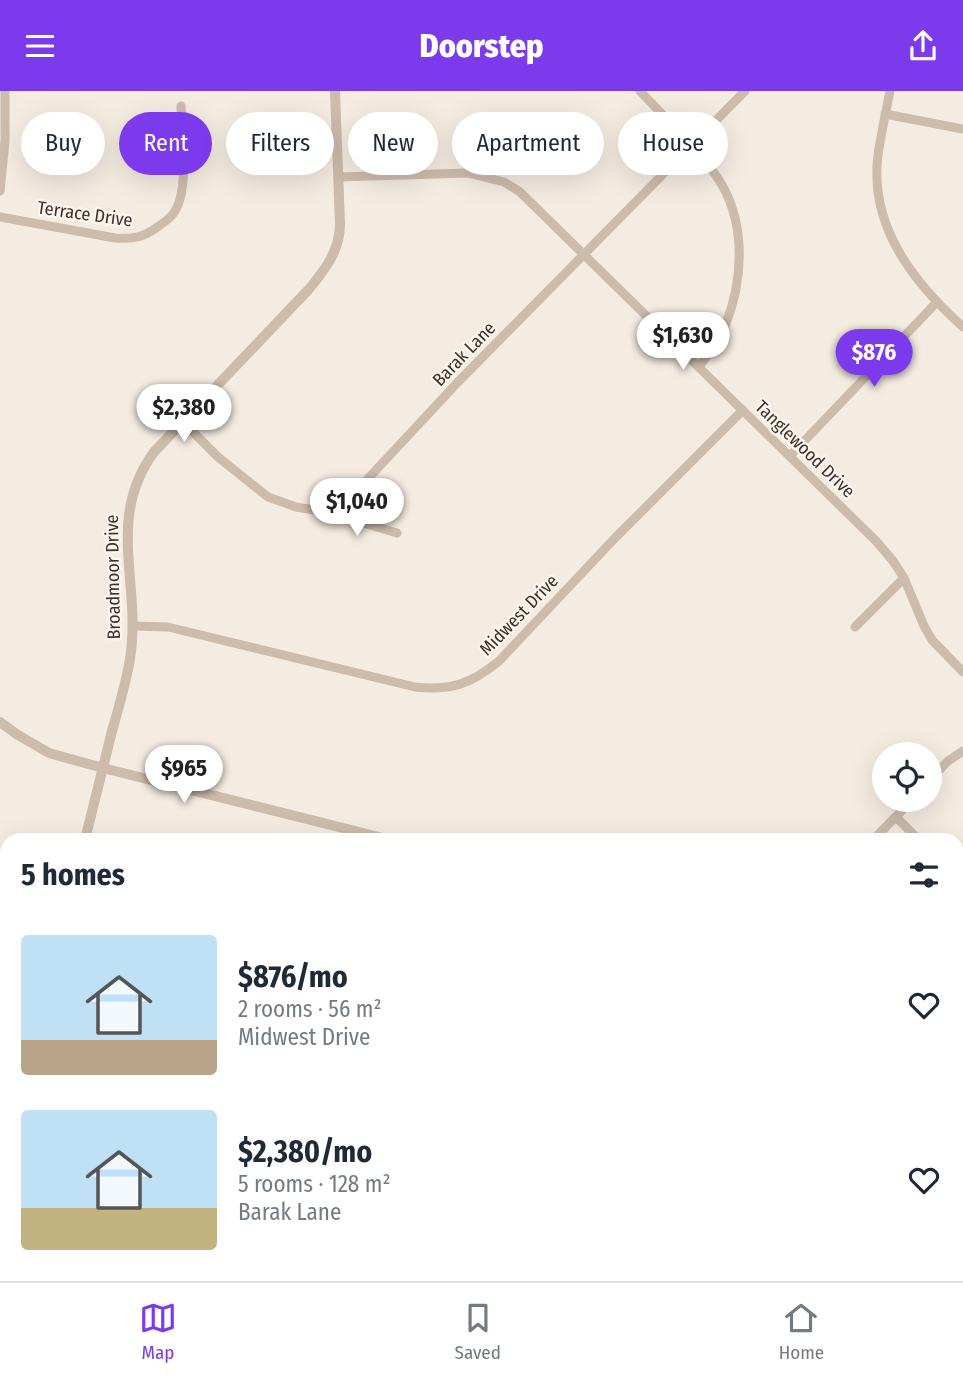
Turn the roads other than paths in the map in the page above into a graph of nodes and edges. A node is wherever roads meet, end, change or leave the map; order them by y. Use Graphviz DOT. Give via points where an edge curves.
graph roads {
  1 [pos="5,91"];
  2 [pos="335,91"];
  3 [pos="640,91"];
  4 [pos="745,91"];
  5 [pos="890,91"];
  6 [pos="181,106"];
  7 [pos="659,112"];
  8 [pos="724,112"];
  9 [pos="886,114"];
  10 [pos="963,129"];
  11 [pos="662,175"];
  12 [pos="715,175"];
  13 [pos="339,177"];
  14 [pos="0,191"];
  15 [pos="0,217"];
  16 [pos="585,254"];
  17 [pos="936,303"];
  18 [pos="963,327"];
  19 [pos="698,367"];
  20 [pos="743,410"];
  21 [pos="183,422"];
  22 [pos="790,456"];
  23 [pos="326,512"];
  24 [pos="397,533"];
  25 [pos="904,578"];
  26 [pos="133,626"];
  27 [pos="855,627"];
  28 [pos="963,672"];
  29 [pos="0,722"];
  30 [pos="963,751"];
  31 [pos="942,767"];
  32 [pos="103,768"];
  33 [pos="901,812"];
  34 [pos="896,817"];
  35 [pos="87,833"];
  36 [pos="363,833"];
  37 [pos="880,833"];
  38 [pos="912,833"];
  1 -- 14 [label="street"];
  2 -- 13 [label="street, Broadmoor Drive"];
  3 -- 7 [label="street"];
  4 -- 8 [label="street, Barak Lane"];
  5 -- 9 [label="street"];
  6 -- 15 [label="street, Terrace Drive" via="181,195 175,213 144,237 115,238"];
  9 -- 10 [label="street"];
  9 -- 17 [label="street" via="877,185 883,216 894,246"];
  11 -- 16 [label="street, Barak Lane"];
  12 -- 19 [label="street" via="737,223 738,274 724,328"];
  13 -- 16 [label="street, Tanglewood Drive" via="488,176 519,191"];
  13 -- 21 [label="street, Broadmoor Drive" via="340,233 331,261"];
  16 -- 19 [label="street, Tanglewood Drive"];
  16 -- 23 [label="street, Barak Lane" via="349,499"];
  17 -- 18 [label="street"];
  17 -- 22 [label="street"];
  19 -- 20 [label="street, Tanglewood Drive"];
  20 -- 22 [label="street, Tanglewood Drive"];
  20 -- 26 [label="street, Midwest Drive" via="499,661 460,685 415,687 168,627"];
  21 -- 23 [label="street" via="268,497"];
  21 -- 26 [label="street, Broadmoor Drive" via="147,462 130,500 127,527"];
  22 -- 25 [label="street, Tanglewood Drive" via="876,541"];
  23 -- 24 [label="street"];
  25 -- 27 [label="street"];
  25 -- 28 [label="street, Tanglewood Drive" via="932,640"];
  26 -- 32 [label="street, Broadmoor Drive" via="127,676"];
  29 -- 32 [label="street" via="49,753"];
  30 -- 31 [label="street"];
  32 -- 35 [label="street, Broadmoor Drive"];
  32 -- 36 [label="street"];
  33 -- 34 [label="street"];
  34 -- 37 [label="street"];
  34 -- 38 [label="street"];
}
